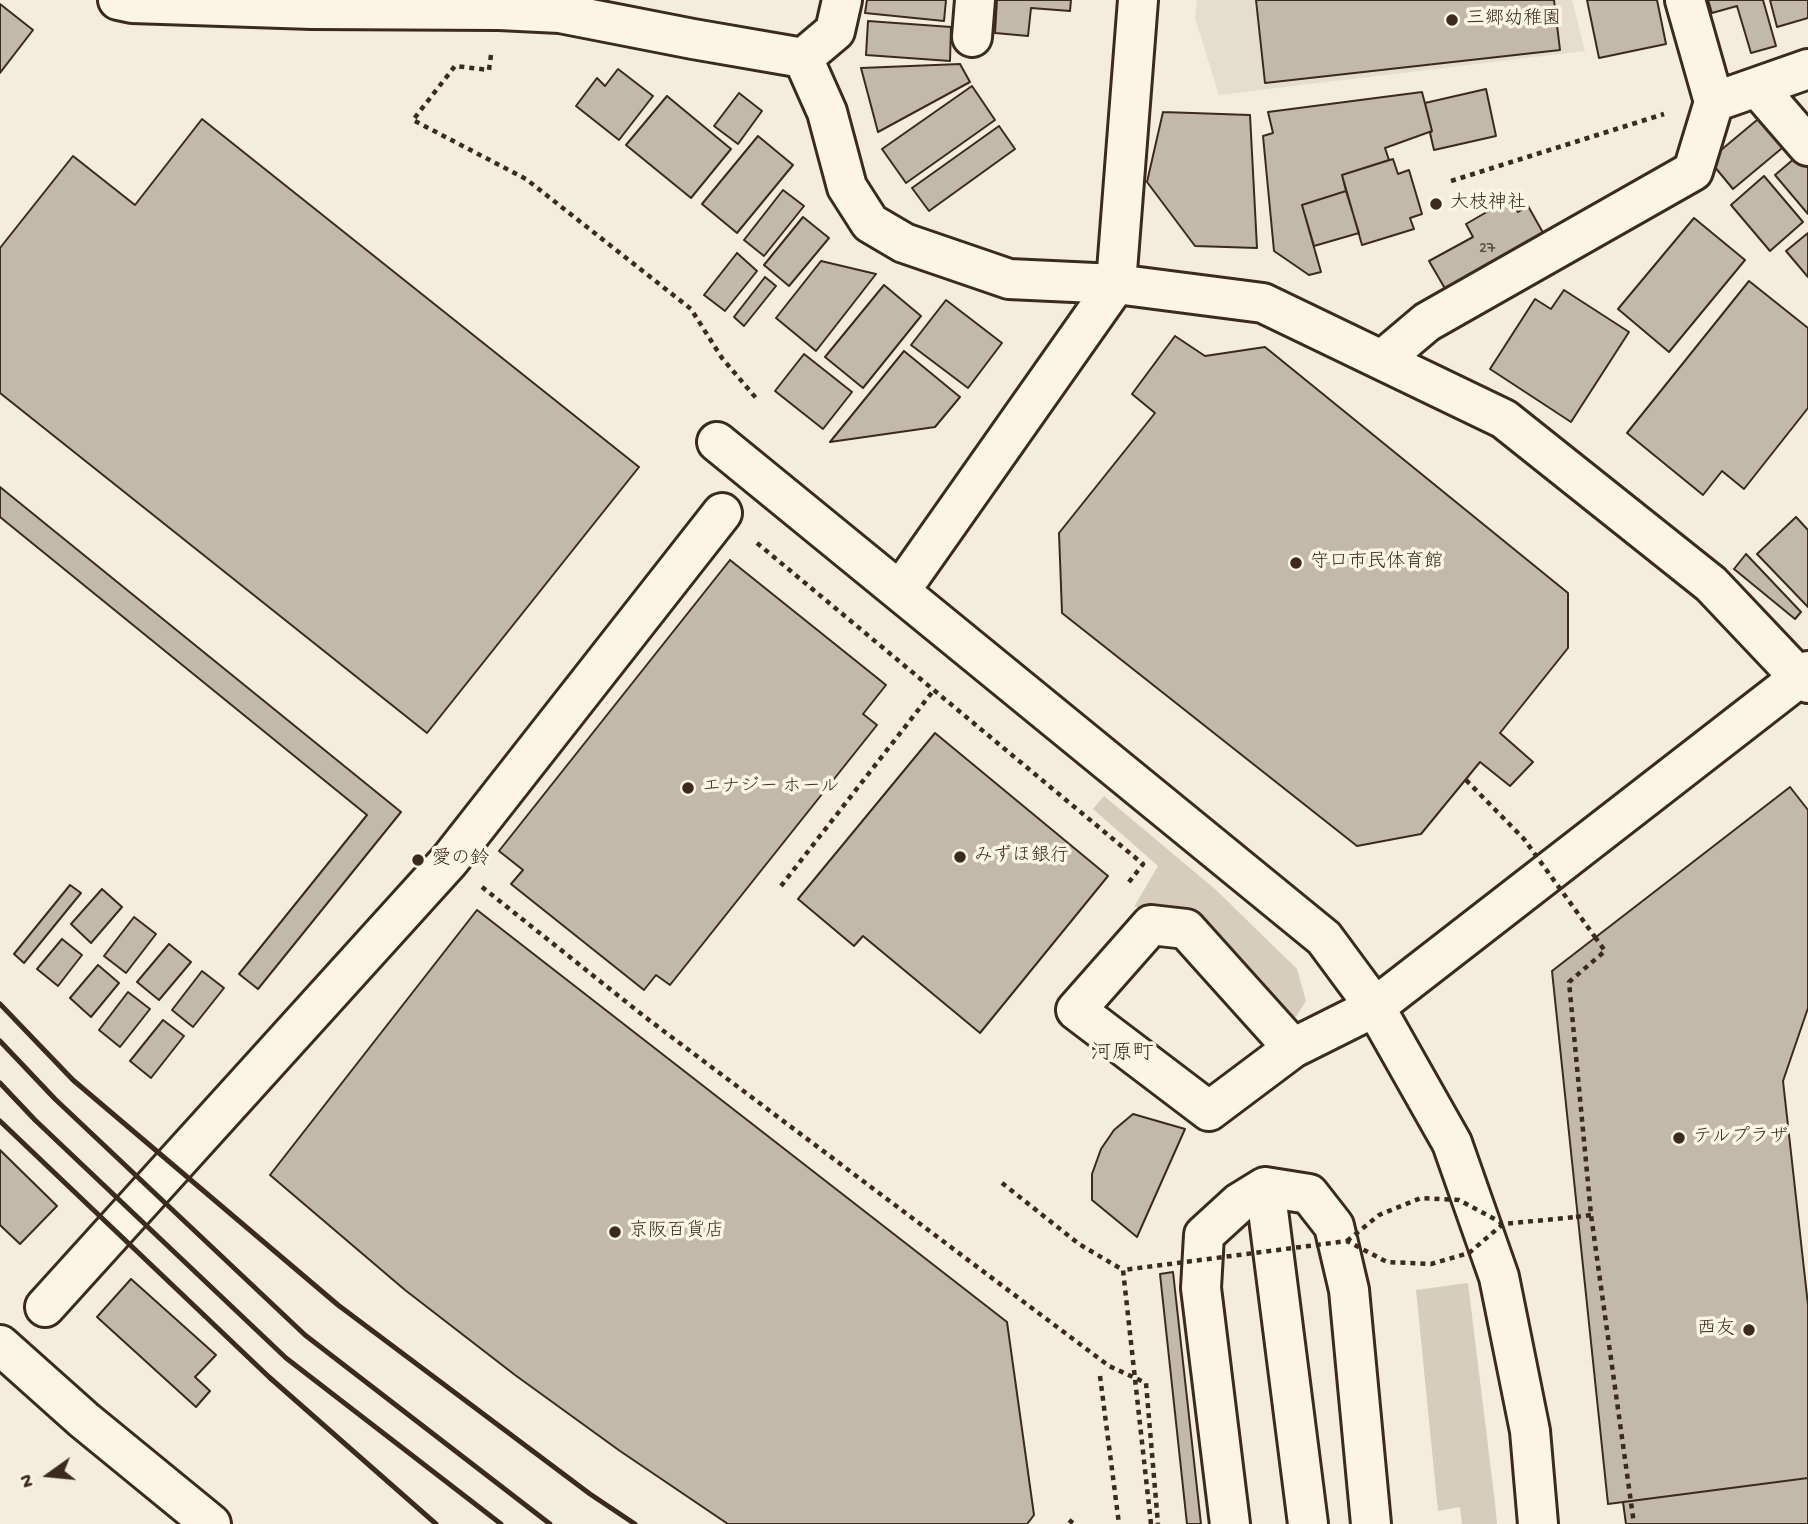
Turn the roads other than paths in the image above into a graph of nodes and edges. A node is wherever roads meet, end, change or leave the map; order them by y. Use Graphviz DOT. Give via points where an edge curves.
graph roads {
  1 [pos="120,0"];
  2 [pos="842,0"];
  3 [pos="975,0"];
  4 [pos="1138,0"];
  5 [pos="1685,0"];
  6 [pos="313,5"];
  7 [pos="603,11"];
  8 [pos="498,18"];
  9 [pos="972,37"];
  10 [pos="803,58"];
  11 [pos="1808,69"];
  12 [pos="1757,87"];
  13 [pos="1714,102"];
  14 [pos="1808,146"];
  15 [pos="1116,284"];
  16 [pos="1382,360"];
  17 [pos="717,442"];
  18 [pos="722,513"];
  19 [pos="900,591"];
  20 [pos="1806,673"];
  21 [pos="1375,1006"];
  22 [pos="1293,1048"];
  23 [pos="1265,1187"];
  24 [pos="45,1307"];
  25 [pos="0,1345"];
  26 [pos="211,1524"];
  27 [pos="1230,1524"];
  28 [pos="1308,1524"];
  29 [pos="1371,1524"];
  30 [pos="1538,1524"];
  1 -- 6 [label="street"];
  2 -- 10 [label="street" via="835,31"];
  3 -- 9 [label="street"];
  4 -- 15 [label="street"];
  5 -- 13 [label="street"];
  6 -- 8 [label="street"];
  7 -- 8 [label="street"];
  7 -- 10 [label="street"];
  10 -- 15 [label="street" via="827,111 847,187 870,223 904,243 1009,279"];
  11 -- 12 [label="street"];
  12 -- 13 [label="street"];
  12 -- 14 [label="street"];
  13 -- 16 [label="street" via="1693,171 1427,322"];
  15 -- 16 [label="street" via="1263,303"];
  15 -- 19 [label="street"];
  16 -- 20 [label="street" via="1504,419 1711,584"];
  17 -- 19 [label="street"];
  18 -- 24 [label="street" via="449,860"];
  19 -- 21 [label="street" via="1324,938"];
  20 -- 21 [label="street"];
  21 -- 22 [label="street"];
  21 -- 30 [label="street" via="1452,1143 1499,1277 1531,1431"];
  22 -- 22 [label="street" via="1209,1111 1076,1010 1151,925 1186,929"];
  23 -- 27 [label="street" via="1239,1203 1204,1235 1201,1288"];
  23 -- 28 [label="street"];
  23 -- 29 [label="street" via="1309,1194 1334,1226 1349,1290"];
  25 -- 26 [label="street"];
}
